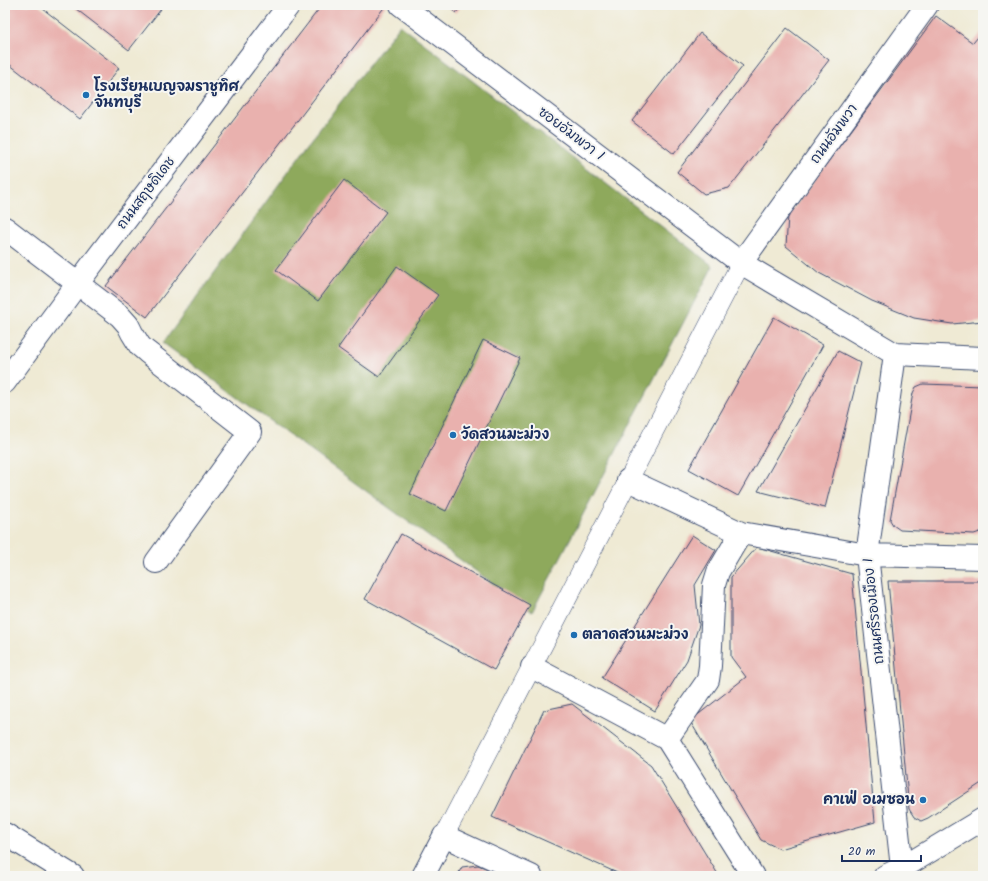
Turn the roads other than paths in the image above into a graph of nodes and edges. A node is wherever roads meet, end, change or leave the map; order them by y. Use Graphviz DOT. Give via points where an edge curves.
graph roads {
  1 [pos="289,5"];
  2 [pos="401,5"];
  3 [pos="927,5"];
  4 [pos="5,228"];
  5 [pos="741,263"];
  6 [pos="78,282"];
  7 [pos="895,354"];
  8 [pos="983,358"];
  9 [pos="5,382"];
  10 [pos="628,480"];
  11 [pos="741,533"];
  12 [pos="867,555"];
  13 [pos="983,558"];
  14 [pos="156,562"];
  15 [pos="532,666"];
  16 [pos="667,739"];
  17 [pos="983,819"];
  18 [pos="5,834"];
  19 [pos="444,836"];
  20 [pos="893,872"];
  21 [pos="73,876"];
  22 [pos="423,876"];
  23 [pos="531,876"];
  24 [pos="753,876"];
  1 -- 6 [label="street, ถนนสฤษดิเดช"];
  2 -- 5 [label="street, ซอยอัมพวา 1"];
  3 -- 5 [label="street, ถนนอัมพวา"];
  4 -- 6 [label="street"];
  5 -- 7 [label="street, ซอยอัมพวา 1"];
  5 -- 10 [label="street"];
  6 -- 9 [label="street, ถนนสฤษดิเดช"];
  6 -- 14 [label="street" via="120,316 147,352 250,432"];
  7 -- 8 [label="street"];
  7 -- 12 [label="street, ถนนศรีรองเมือง 1"];
  10 -- 11 [label="street"];
  10 -- 15 [label="street"];
  11 -- 12 [label="street"];
  11 -- 16 [label="street" via="718,572 714,585 708,680"];
  12 -- 13 [label="street"];
  12 -- 20 [label="street, ถนนศรีรองเมือง 1"];
  15 -- 16 [label="street"];
  15 -- 19 [label="street"];
  16 -- 24 [label="street"];
  17 -- 20 [label="street"];
  18 -- 21 [label="street"];
  19 -- 22 [label="street"];
  19 -- 23 [label="street"];
}
